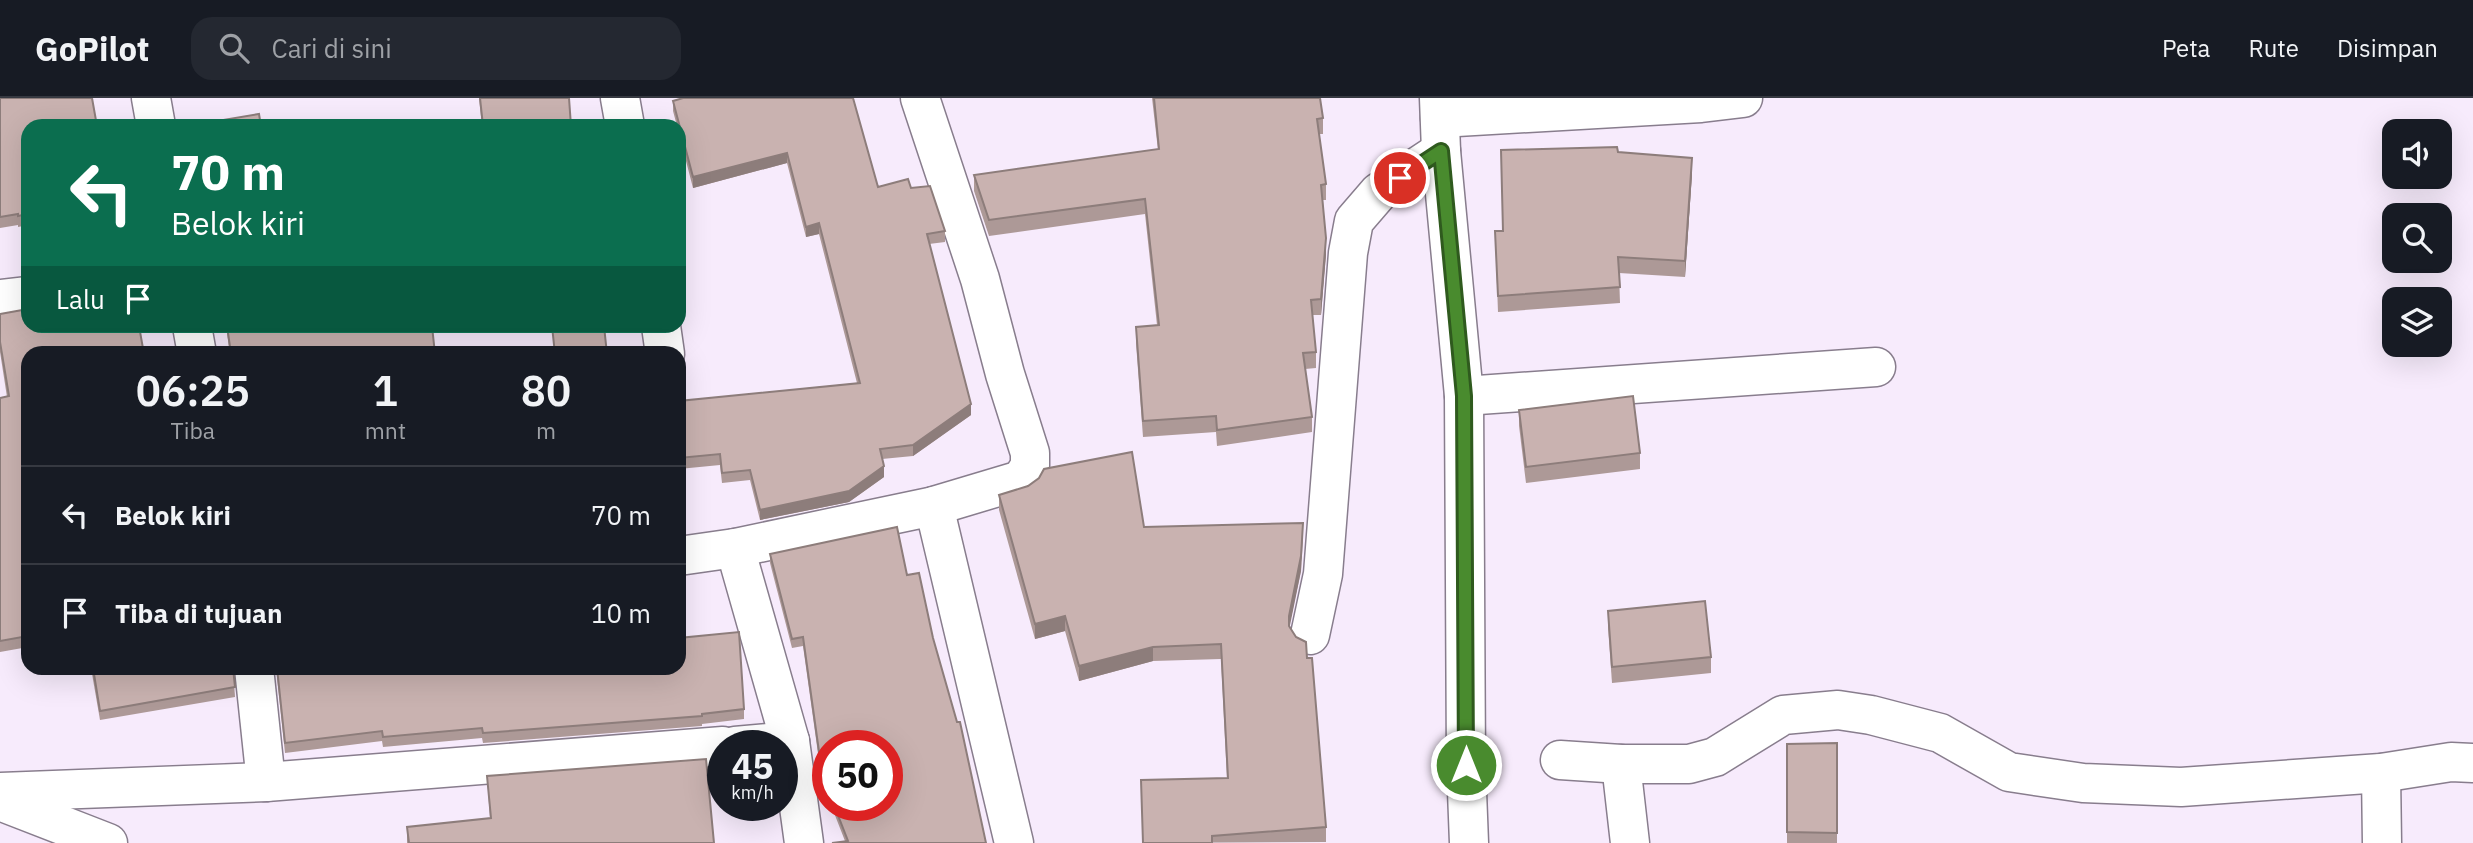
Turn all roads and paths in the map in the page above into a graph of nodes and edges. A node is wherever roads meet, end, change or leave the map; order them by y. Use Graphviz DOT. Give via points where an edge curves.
graph roads {
  1 [pos="151,98"];
  2 [pos="620,98"];
  3 [pos="920,98"];
  4 [pos="1743,98"];
  5 [pos="155,119"];
  6 [pos="624,119"];
  7 [pos="1440,122"];
  8 [pos="21,297"];
  9 [pos="0,299"];
  10 [pos="1876,367"];
  11 [pos="1464,396"];
  12 [pos="934,506"];
  13 [pos="735,548"];
  14 [pos="686,555"];
  15 [pos="1310,635"];
  16 [pos="255,675"];
  17 [pos="787,730"];
  18 [pos="707,747"];
  19 [pos="1560,760"];
  20 [pos="2473,763"];
  21 [pos="1621,764"];
  22 [pos="2381,774"];
  23 [pos="266,782"];
  24 [pos="0,792"];
  25 [pos="798,799"];
  26 [pos="0,801"];
  27 [pos="108,843"];
  28 [pos="804,843"];
  29 [pos="1014,843"];
  30 [pos="1469,843"];
  31 [pos="1630,843"];
  32 [pos="2382,843"];
  1 -- 5 [label="street"];
  2 -- 6 [label="street"];
  3 -- 12 [label="street" via="980,279 1030,453 1030,466 1021,480"];
  4 -- 7 [label="street"];
  7 -- 11 [label="street"];
  7 -- 15 [label="street" via="1354,220 1323,574"];
  8 -- 9 [label="street"];
  10 -- 11 [label="street"];
  11 -- 30 [label="street"];
  12 -- 13 [label="street"];
  12 -- 29 [label="street"];
  13 -- 14 [label="street"];
  13 -- 17 [label="street"];
  16 -- 23 [label="street"];
  18 -- 23 [label="street"];
  19 -- 21 [label="street"];
  20 -- 22 [label="street" via="2451,762"];
  21 -- 22 [label="street" via="1689,764 1716,757 1783,715 1838,710 1940,733 2009,772 2083,783 2181,787"];
  21 -- 31 [label="street"];
  22 -- 32 [label="street"];
  23 -- 24 [label="street"];
  25 -- 28 [label="street"];
  26 -- 27 [label="street"];
}
